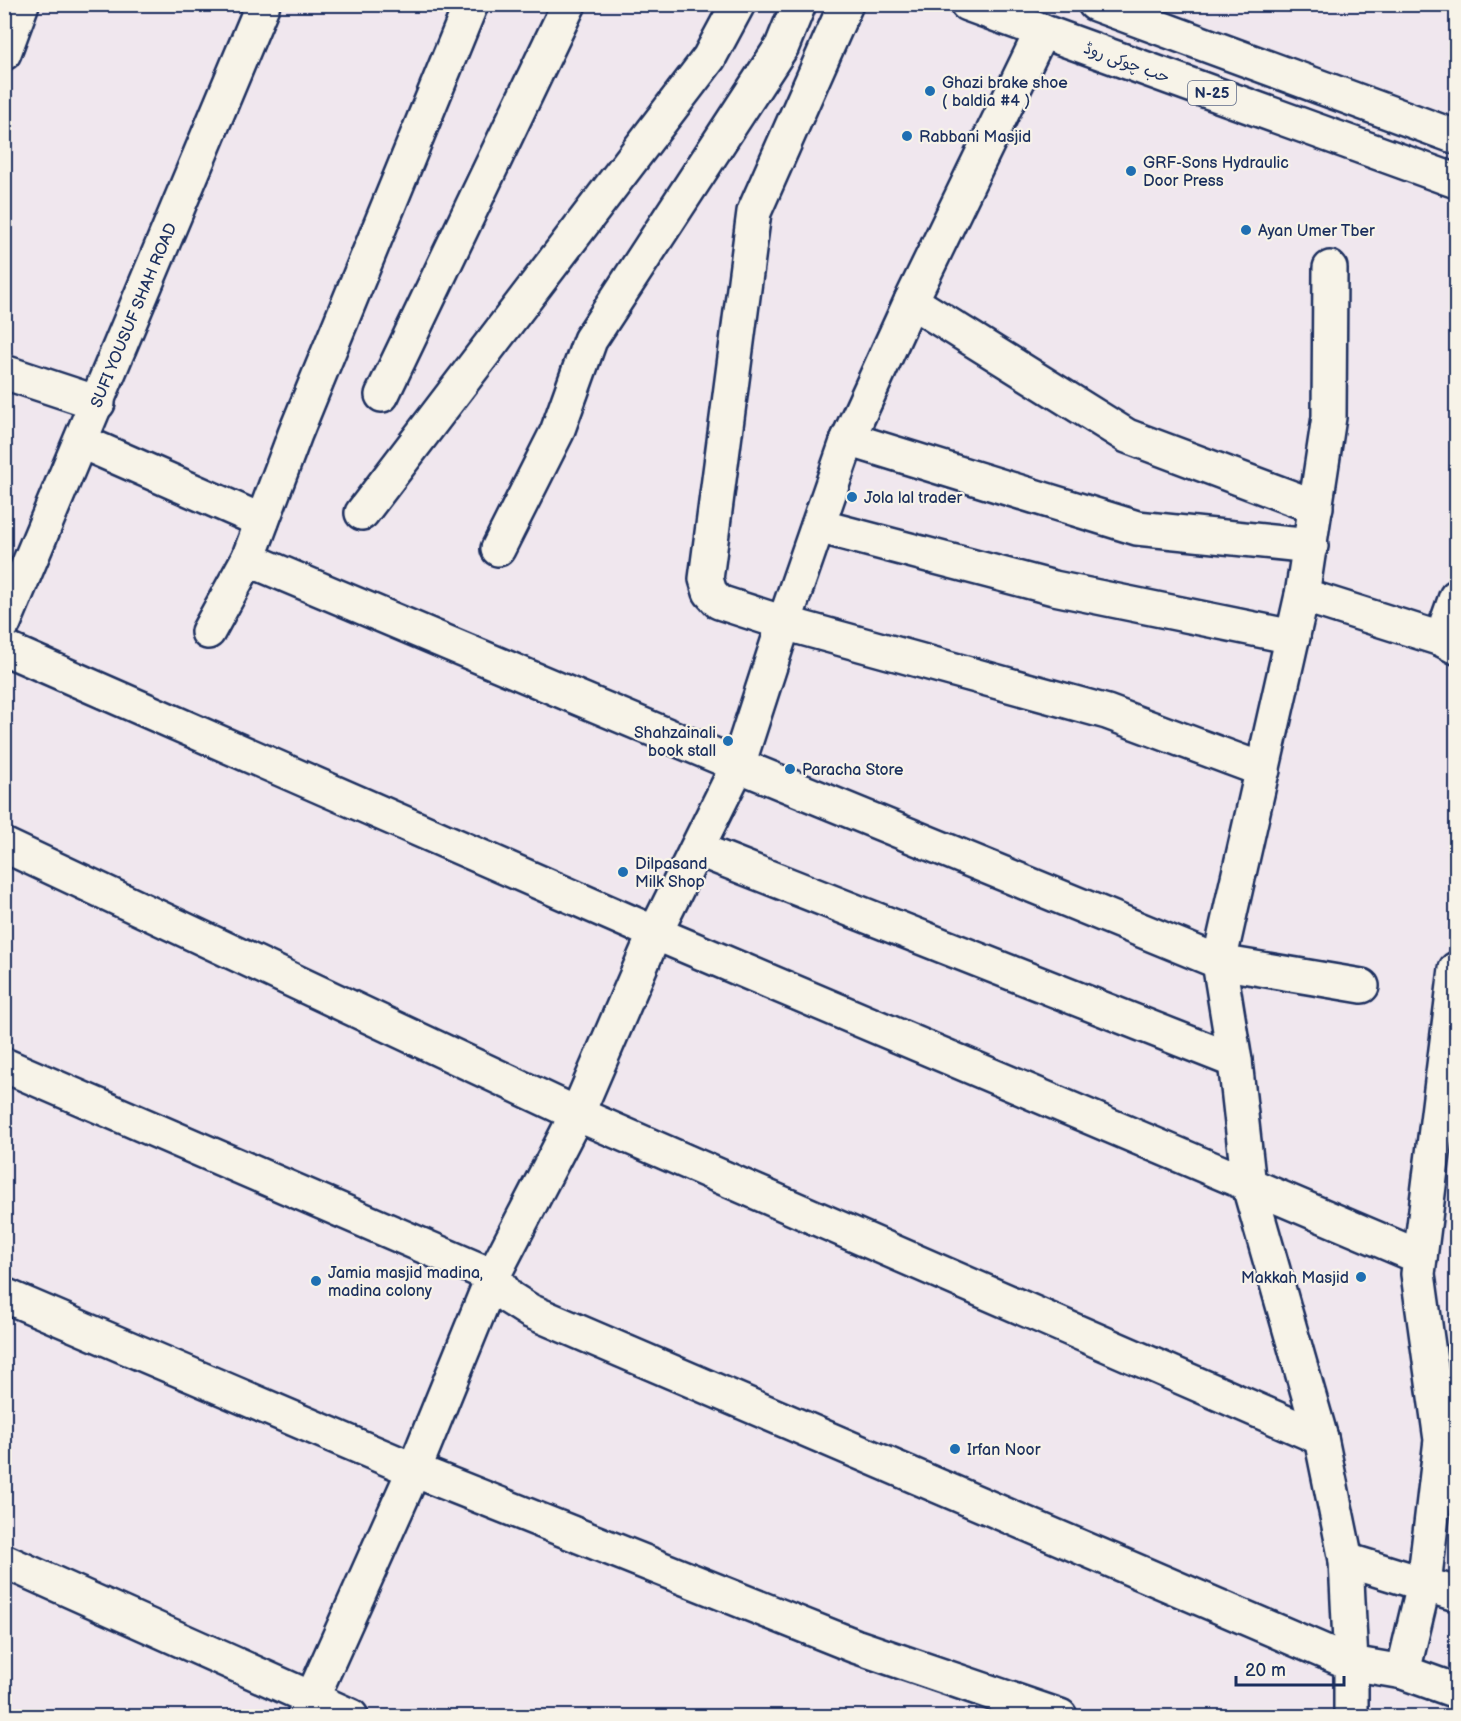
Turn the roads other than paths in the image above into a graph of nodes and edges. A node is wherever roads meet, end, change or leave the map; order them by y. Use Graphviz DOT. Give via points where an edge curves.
graph roads {
  1 [pos="22,4"];
  2 [pos="263,4"];
  3 [pos="471,4"];
  4 [pos="569,4"];
  5 [pos="738,4"];
  6 [pos="799,4"];
  7 [pos="846,4"];
  8 [pos="967,4"];
  9 [pos="1095,4"];
  10 [pos="1042,31"];
  11 [pos="4,53"];
  12 [pos="1456,136"];
  13 [pos="1456,181"];
  14 [pos="1330,268"];
  15 [pos="911,300"];
  16 [pos="4,372"];
  17 [pos="382,395"];
  18 [pos="98,403"];
  19 [pos="848,439"];
  20 [pos="82,442"];
  21 [pos="1316,507"];
  22 [pos="362,513"];
  23 [pos="262,521"];
  24 [pos="818,526"];
  25 [pos="1311,546"];
  26 [pos="498,549"];
  27 [pos="248,559"];
  28 [pos="1302,595"];
  29 [pos="1456,597"];
  30 [pos="4,623"];
  31 [pos="784,623"];
  32 [pos="208,633"];
  33 [pos="1293,637"];
  34 [pos="1449,643"];
  35 [pos="4,648"];
  36 [pos="738,765"];
  37 [pos="1263,770"];
  38 [pos="4,845"];
  39 [pos="697,849"];
  40 [pos="655,933"];
  41 [pos="1219,962"];
  42 [pos="1456,969"];
  43 [pos="1362,986"];
  44 [pos="1235,1061"];
  45 [pos="4,1065"];
  46 [pos="577,1114"];
  47 [pos="1249,1186"];
  48 [pos="1420,1257"];
  49 [pos="493,1276"];
  50 [pos="4,1295"];
  51 [pos="1321,1438"];
  52 [pos="414,1470"];
  53 [pos="1346,1560"];
  54 [pos="4,1561"];
  55 [pos="1424,1584"];
  56 [pos="1456,1594"];
  57 [pos="1351,1663"];
  58 [pos="1403,1672"];
  59 [pos="1456,1691"];
  60 [pos="309,1708"];
  61 [pos="351,1716"];
  62 [pos="1060,1716"];
  63 [pos="1351,1716"];
  1 -- 11 [label="main road"];
  2 -- 18 [label="main road, SUFI YOUSUF SHAH ROAD"];
  3 -- 23 [label="main road"];
  4 -- 17 [label="main road"];
  5 -- 22 [label="main road" via="710,58"];
  6 -- 26 [label="main road" via="782,46 590,340 557,432"];
  7 -- 31 [label="main road" via="754,212 706,579 719,602"];
  8 -- 10 [label="main road, حب چوکی روڈ / N-25"];
  9 -- 12 [label="main road, N-25"];
  10 -- 13 [label="main road, حب چوکی روڈ / N-25"];
  10 -- 15 [label="main road"];
  14 -- 21 [label="main road" via="1329,417"];
  15 -- 19 [label="main road"];
  15 -- 21 [label="main road" via="1127,436"];
  16 -- 18 [label="main road"];
  18 -- 20 [label="main road, SUFI YOUSUF SHAH ROAD"];
  19 -- 24 [label="main road"];
  19 -- 25 [label="main road" via="1137,528"];
  20 -- 23 [label="main road"];
  20 -- 30 [label="main road, SUFI YOUSUF SHAH ROAD"];
  21 -- 25 [label="main road"];
  23 -- 27 [label="main road"];
  24 -- 31 [label="main road"];
  24 -- 33 [label="main road" via="1054,588"];
  25 -- 28 [label="main road"];
  27 -- 32 [label="main road"];
  27 -- 36 [label="main road"];
  28 -- 33 [label="main road"];
  28 -- 34 [label="main road"];
  29 -- 34 [label="main road"];
  31 -- 36 [label="main road"];
  31 -- 37 [label="main road" via="1107,712"];
  33 -- 37 [label="main road"];
  35 -- 40 [label="main road"];
  36 -- 39 [label="main road"];
  36 -- 41 [label="main road"];
  37 -- 41 [label="main road"];
  38 -- 46 [label="main road"];
  39 -- 40 [label="main road"];
  39 -- 44 [label="main road"];
  40 -- 46 [label="main road"];
  40 -- 47 [label="main road"];
  41 -- 43 [label="main road"];
  41 -- 44 [label="main road"];
  42 -- 48 [label="main road"];
  44 -- 47 [label="main road"];
  45 -- 49 [label="main road"];
  46 -- 49 [label="main road"];
  46 -- 51 [label="main road"];
  47 -- 48 [label="main road"];
  47 -- 51 [label="main road"];
  48 -- 55 [label="main road" via="1441,1440"];
  49 -- 52 [label="main road"];
  49 -- 57 [label="main road" via="508,1297 530,1311"];
  50 -- 52 [label="main road"];
  51 -- 53 [label="main road"];
  52 -- 60 [label="main road"];
  52 -- 62 [label="main road" via="855,1646"];
  53 -- 55 [label="main road"];
  53 -- 57 [label="main road"];
  54 -- 60 [label="main road"];
  55 -- 56 [label="main road"];
  55 -- 58 [label="main road"];
  57 -- 58 [label="main road"];
  57 -- 63 [label="main road"];
  58 -- 59 [label="main road"];
  60 -- 61 [label="main road"];
}
